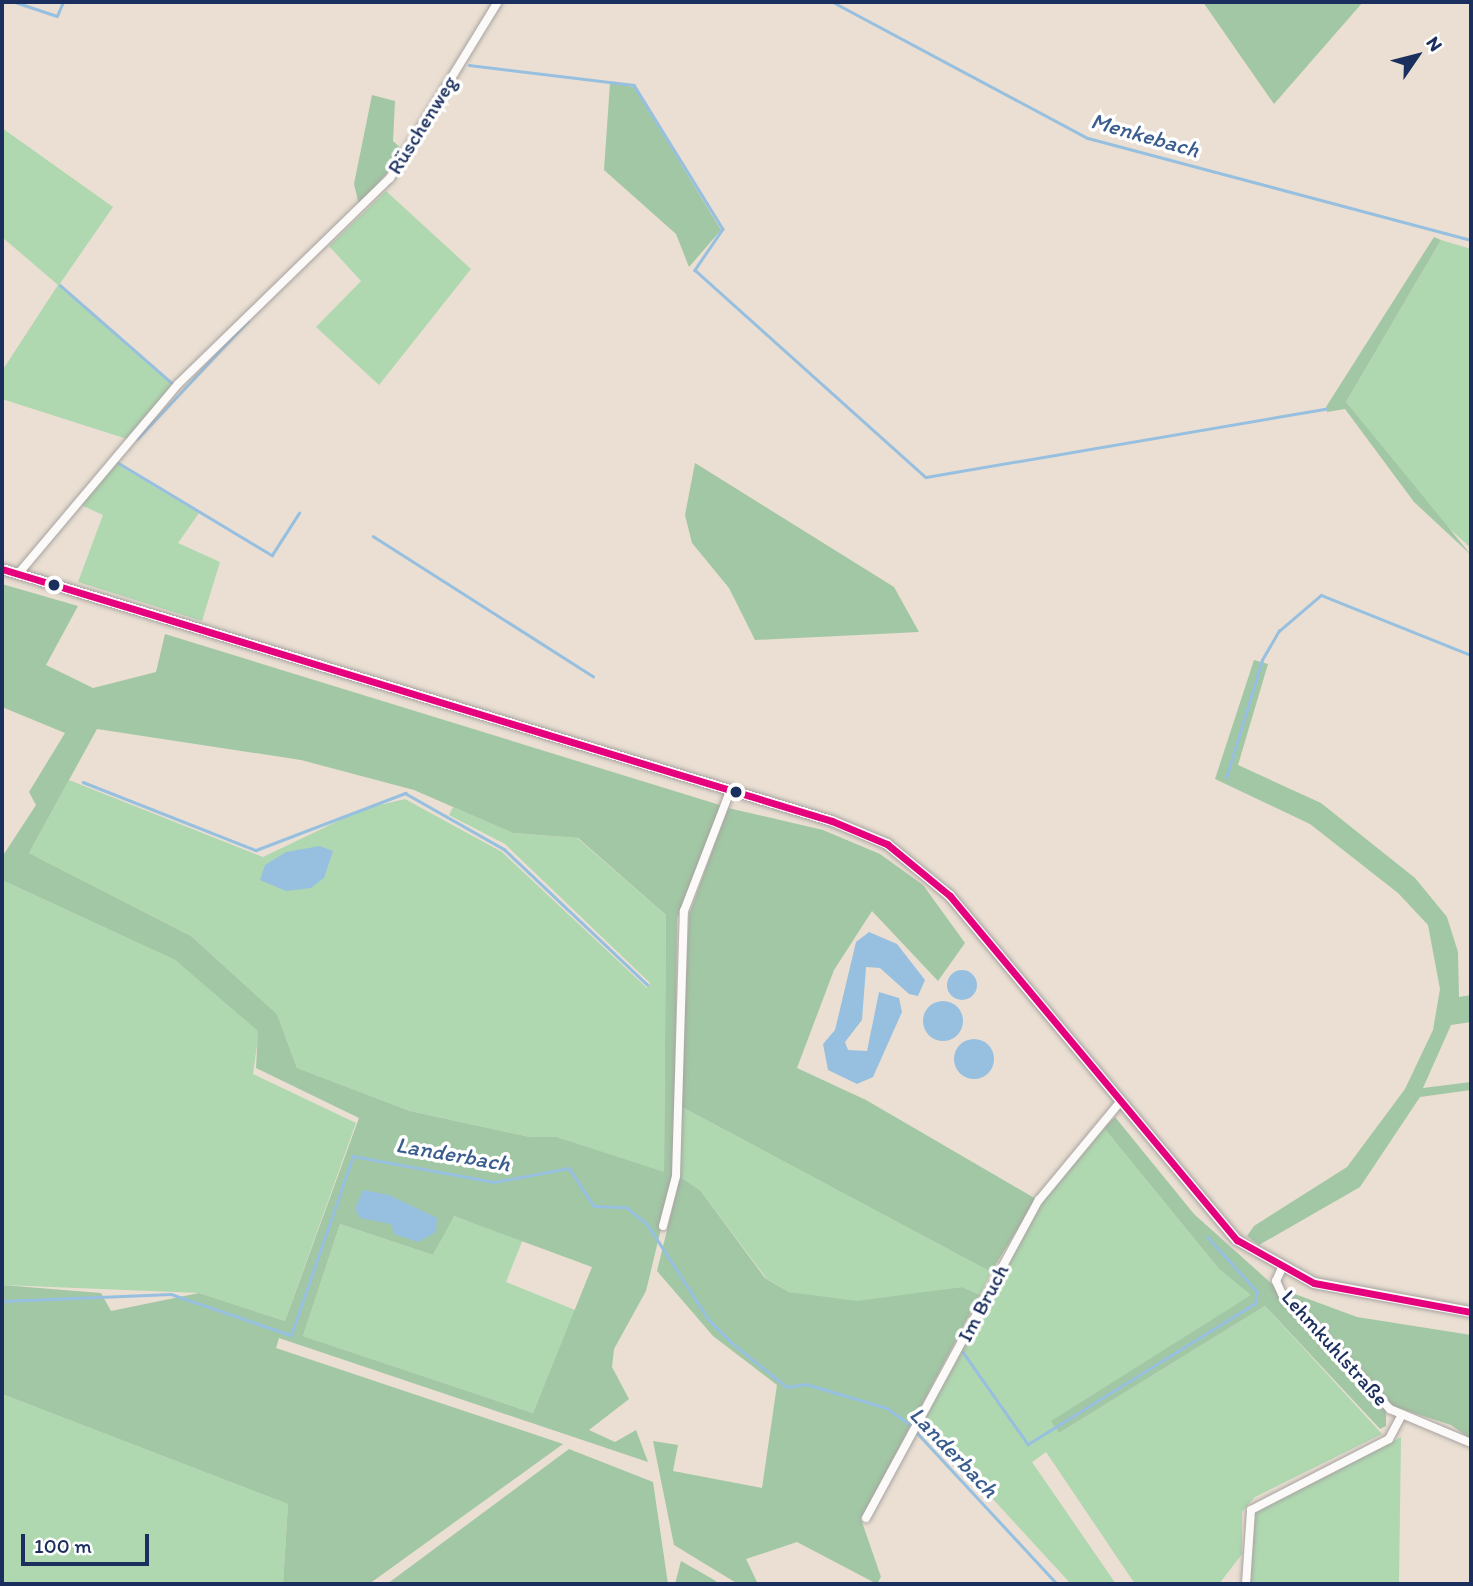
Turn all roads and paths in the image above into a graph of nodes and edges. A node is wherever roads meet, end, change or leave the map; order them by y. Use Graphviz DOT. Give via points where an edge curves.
graph roads {
  1 [pos="498,2"];
  2 [pos="2,569"];
  3 [pos="18,574"];
  4 [pos="730,791"];
  5 [pos="1120,1102"];
  6 [pos="663,1226"];
  7 [pos="1281,1270"];
  8 [pos="1471,1312"];
  9 [pos="1402,1415"];
  10 [pos="1471,1443"];
  11 [pos="866,1518"];
  12 [pos="1246,1584"];
  1 -- 3 [label="street, Rüschenweg" via="390,178 178,384"];
  2 -- 3 [label="main road"];
  3 -- 4 [label="main road"];
  4 -- 5 [label="main road" via="859,831 911,859 950,896"];
  4 -- 6 [label="street" via="684,911 676,1176"];
  5 -- 7 [label="main road" via="1204,1206 1237,1240"];
  5 -- 11 [label="street, Im Bruch" via="1039,1200"];
  7 -- 8 [label="main road" via="1337,1289"];
  7 -- 9 [label="street, Lehmkuhlstraße" via="1276,1281 1282,1294"];
  9 -- 10 [label="street" via="1449,1428"];
  9 -- 12 [label="street, Lehmkuhlstraße" via="1389,1439 1251,1510 1245,1524"];
}
